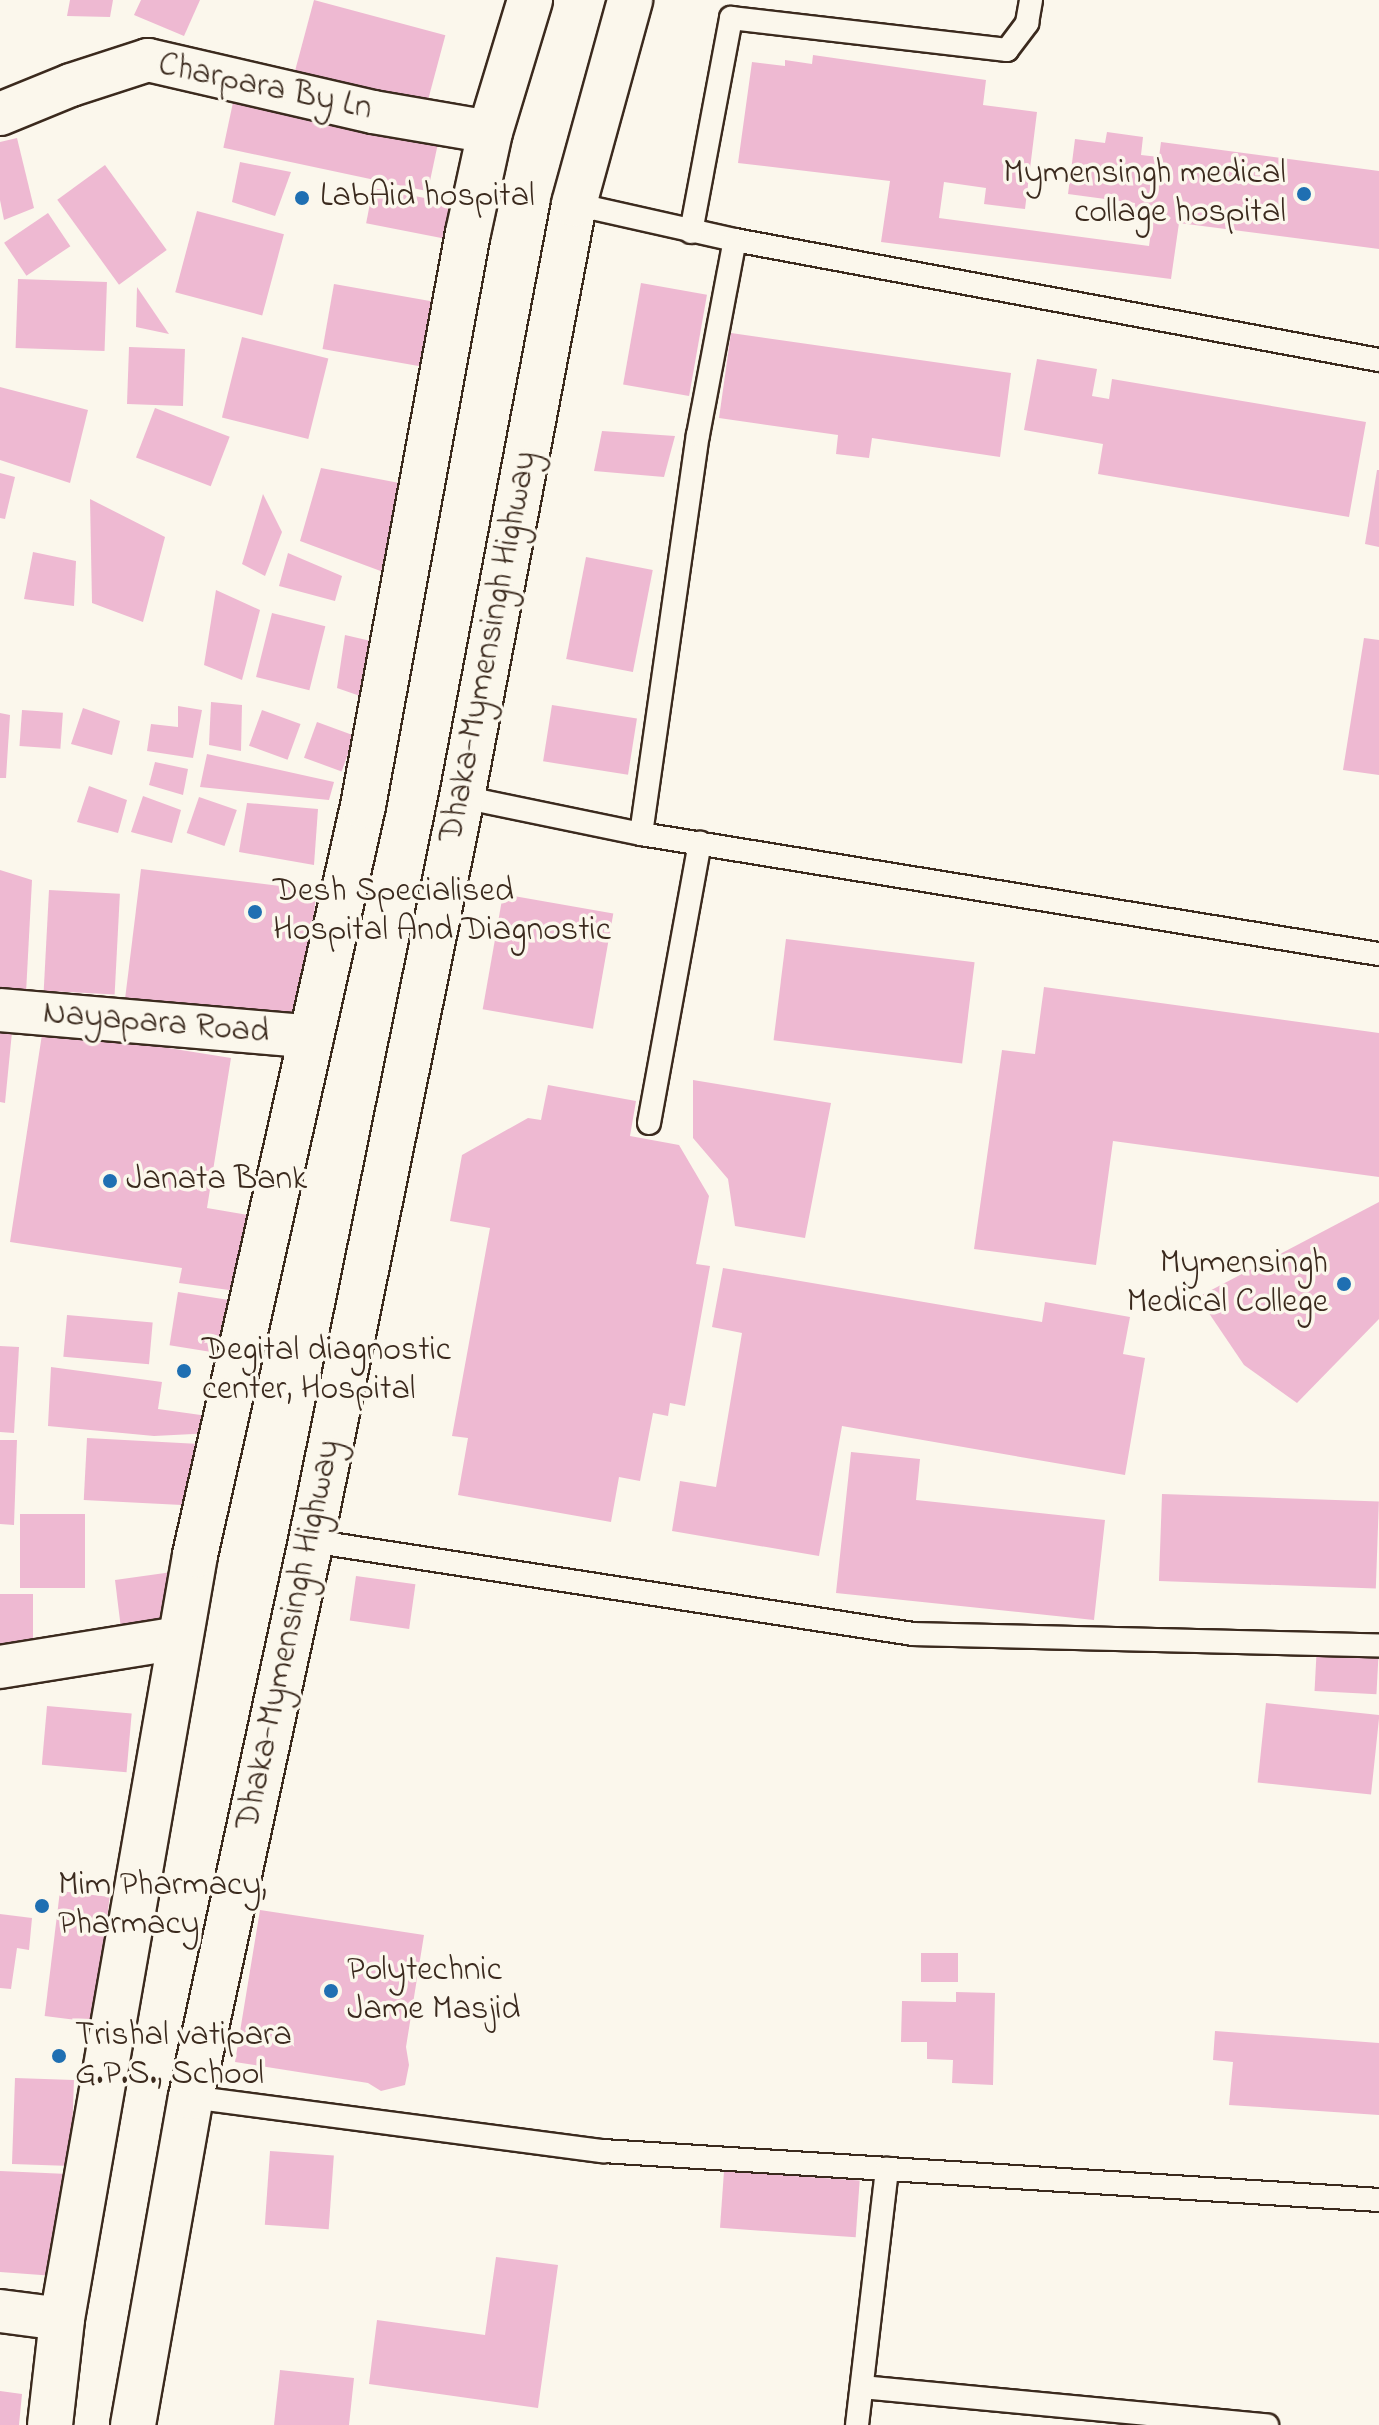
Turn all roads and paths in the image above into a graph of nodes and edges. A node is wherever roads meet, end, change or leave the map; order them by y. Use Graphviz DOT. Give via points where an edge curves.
graph roads {
  1 [pos="530,0"];
  2 [pos="630,0"];
  3 [pos="1031,0"];
  4 [pos="0,114"];
  5 [pos="490,132"];
  6 [pos="574,204"];
  7 [pos="691,232"];
  8 [pos="735,240"];
  9 [pos="1379,360"];
  10 [pos="462,797"];
  11 [pos="641,834"];
  12 [pos="700,843"];
  13 [pos="1379,954"];
  14 [pos="0,1010"];
  15 [pos="312,1037"];
  16 [pos="649,1123"];
  17 [pos="311,1541"];
  18 [pos="179,1638"];
  19 [pos="1379,1645"];
  20 [pos="0,1667"];
  21 [pos="191,2097"];
  22 [pos="887,2169"];
  23 [pos="1379,2200"];
  24 [pos="0,2311"];
  25 [pos="62,2319"];
  26 [pos="862,2387"];
  27 [pos="50,2425"];
  28 [pos="133,2425"];
  29 [pos="857,2425"];
  30 [pos="1267,2425"];
  1 -- 5 [label="main road"];
  2 -- 6 [label="main road, Dhaka-Mymensingh Highway"];
  3 -- 7 [label="lane" via="1027,23 1007,50 731,18"];
  4 -- 5 [label="street, Charpara By Ln" via="148,60 373,112"];
  5 -- 15 [label="main road" via="363,806"];
  6 -- 7 [label="lane"];
  6 -- 10 [label="main road, Dhaka-Mymensingh Highway"];
  7 -- 8 [label="lane"];
  8 -- 9 [label="lane"];
  8 -- 11 [label="lane" via="698,435"];
  10 -- 11 [label="lane"];
  10 -- 17 [label="main road, Dhaka-Mymensingh Highway"];
  11 -- 12 [label="lane"];
  12 -- 13 [label="lane"];
  12 -- 16 [label="lane"];
  14 -- 15 [label="street, Nayapara Road"];
  15 -- 18 [label="main road"];
  17 -- 19 [label="lane" via="913,1634"];
  17 -- 21 [label="main road, Dhaka-Mymensingh Highway"];
  18 -- 20 [label="street"];
  18 -- 25 [label="main road"];
  21 -- 22 [label="lane" via="603,2151"];
  21 -- 28 [label="main road, Dhaka-Mymensingh Highway"];
  22 -- 23 [label="lane"];
  22 -- 26 [label="lane"];
  24 -- 25 [label="street"];
  25 -- 27 [label="main road"];
  26 -- 29 [label="lane"];
  26 -- 30 [label="lane"];
}
